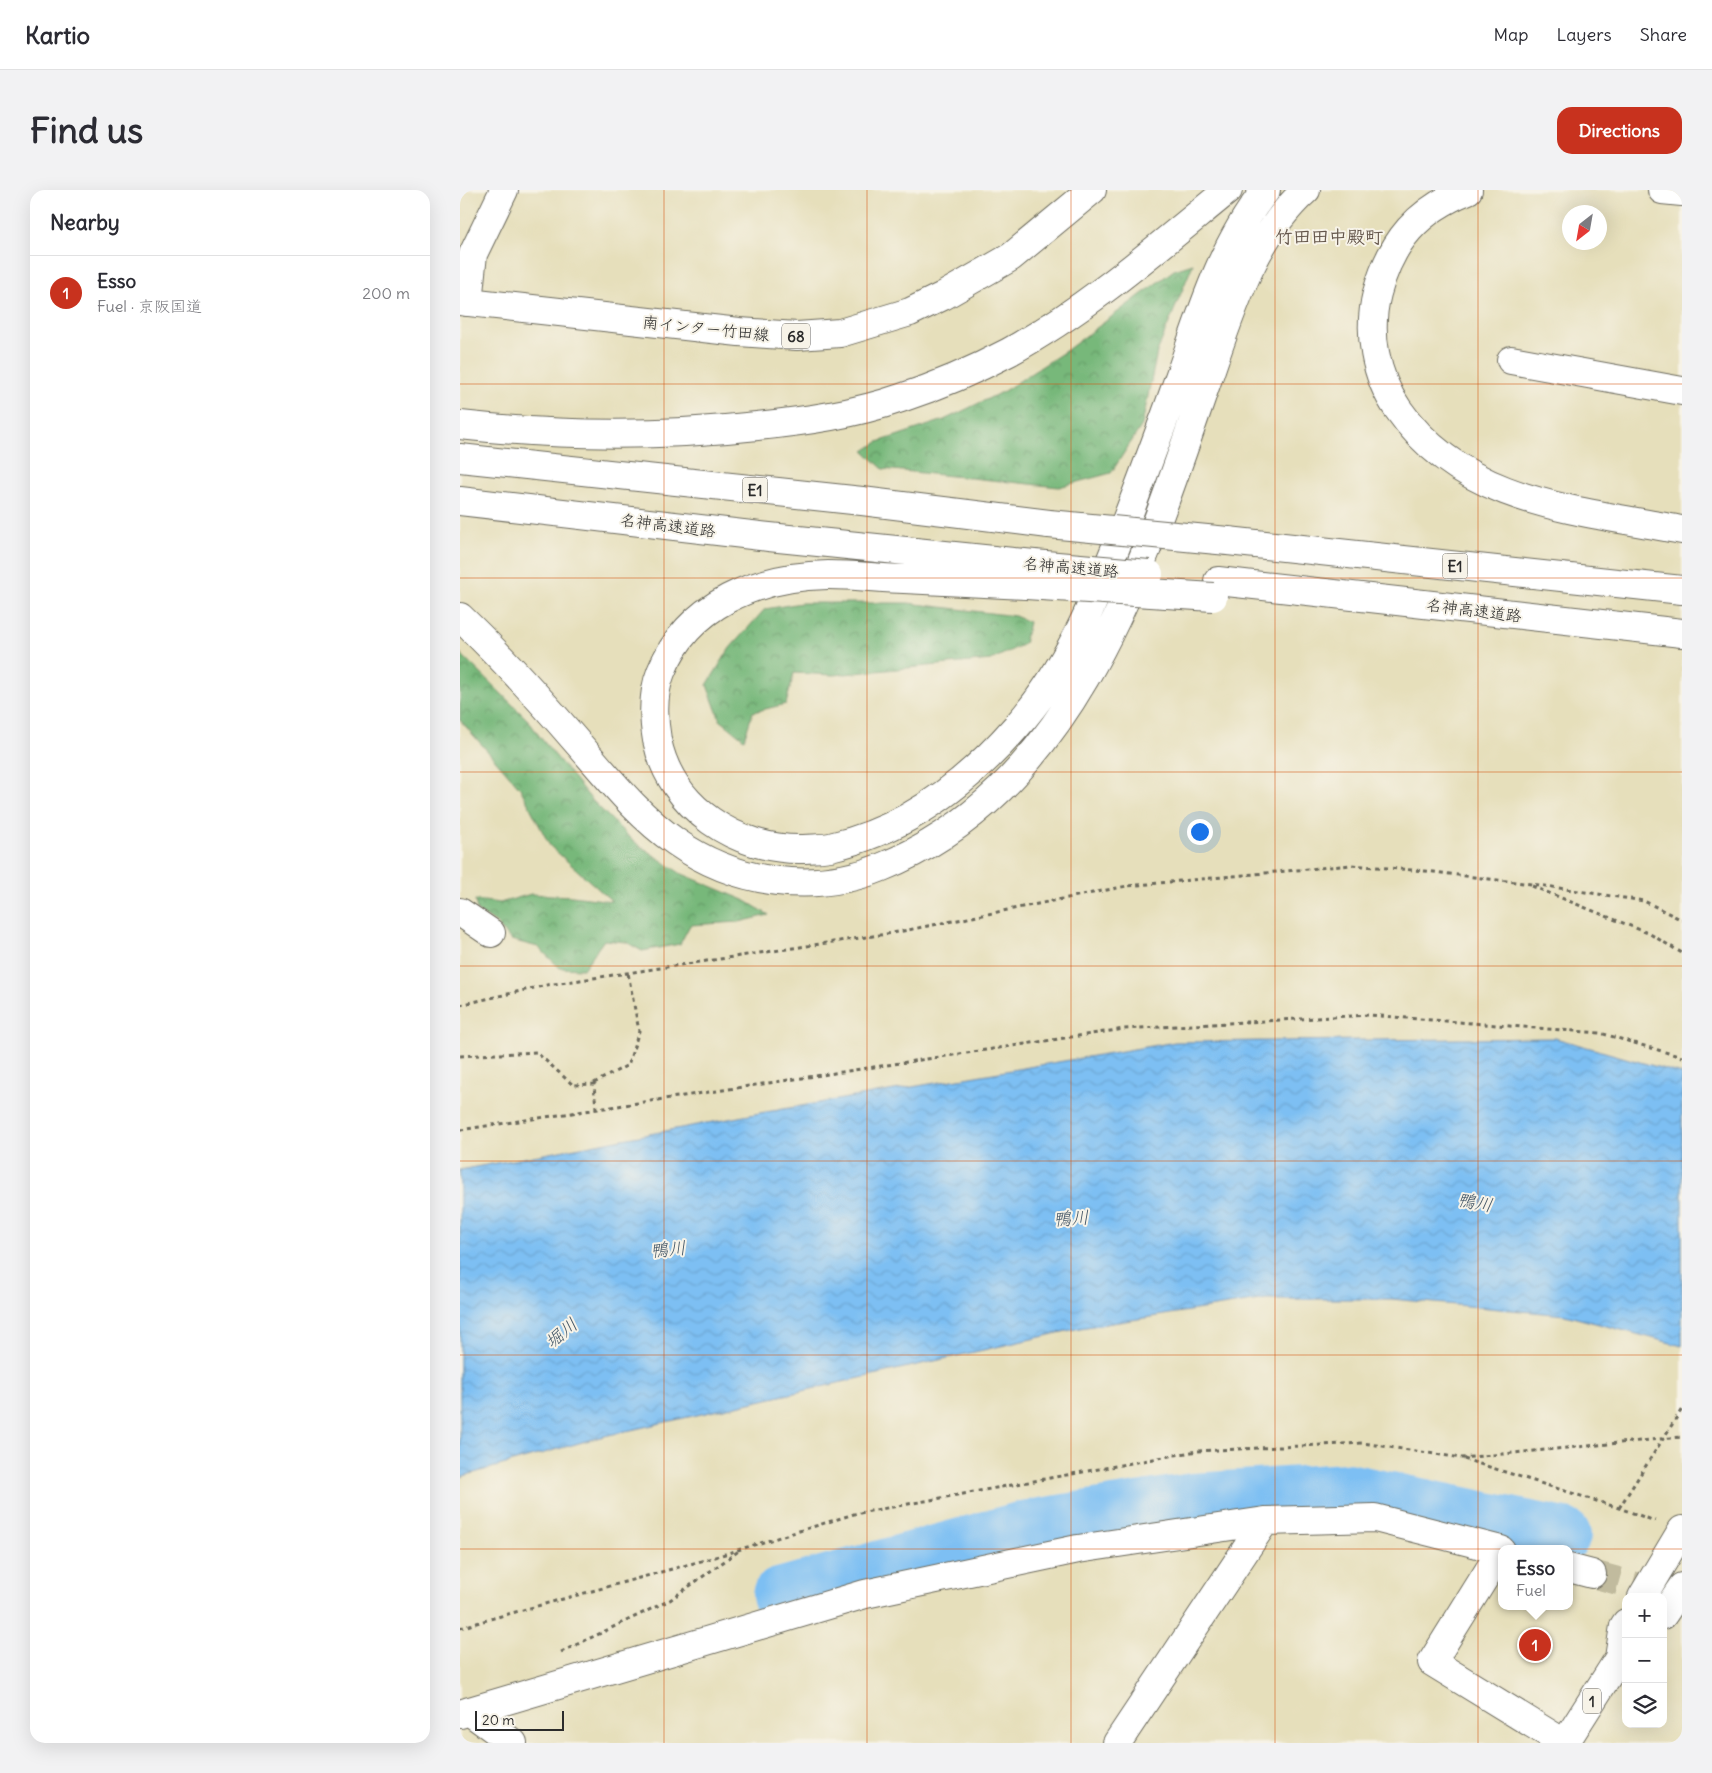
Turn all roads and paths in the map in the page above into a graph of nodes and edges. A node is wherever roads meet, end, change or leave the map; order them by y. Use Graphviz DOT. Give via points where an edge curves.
graph roads {
  1 [pos="504,190"];
  2 [pos="1092,190"];
  3 [pos="1228,190"];
  4 [pos="1266,190"];
  5 [pos="1306,190"];
  6 [pos="1468,190"];
  7 [pos="1662,190"];
  8 [pos="1682,192"];
  9 [pos="464,302"];
  10 [pos="1511,360"];
  11 [pos="1682,391"];
  12 [pos="460,425"];
  13 [pos="460,458"];
  14 [pos="460,501"];
  15 [pos="1682,530"];
  16 [pos="1030,574"];
  17 [pos="1682,590"];
  18 [pos="460,617"];
  19 [pos="1682,633"];
  20 [pos="1527,883"];
  21 [pos="460,912"];
  22 [pos="1682,920"];
  23 [pos="491,933"];
  24 [pos="1682,953"];
  25 [pos="628,972"];
  26 [pos="460,1005"];
  27 [pos="460,1056"];
  28 [pos="1682,1057"];
  29 [pos="594,1084"];
  30 [pos="596,1109"];
  31 [pos="460,1130"];
  32 [pos="1682,1409"];
  33 [pos="1682,1437"];
  34 [pos="1461,1458"];
  35 [pos="1619,1508"];
  36 [pos="1266,1521"];
  37 [pos="1673,1527"];
  38 [pos="742,1548"];
  39 [pos="1498,1550"];
  40 [pos="1498,1556"];
  41 [pos="1682,1587"];
  42 [pos="1644,1593"];
  43 [pos="1667,1609"];
  44 [pos="460,1628"];
  45 [pos="557,1654"];
  46 [pos="1622,1656"];
  47 [pos="464,1713"];
  48 [pos="513,1743"];
  49 [pos="1117,1743"];
  50 [pos="1564,1743"];
  1 -- 9 [label="main road" via="473,254"];
  2 -- 9 [label="main road, 南インター竹田線 / 68" via="1011,257 943,296 910,312 840,333 797,336 739,332"];
  3 -- 12 [label="main road" via="1062,320 957,377 900,399 842,414 706,432 555,434"];
  4 -- 16 [label="main road" via="1233,239 1217,274 1143,478 1086,618 1044,693 985,760 913,816 870,836 829,848 791,849 758,844 732,834 707,820 671,779 660,754 655,727 654,700 660,675 671,651 687,629 734,595 759,584 787,578 828,575"];
  5 -- 18 [label="main road" via="1276,223 1242,288 1167,497 1120,614 1086,678 1060,719 1004,785 938,840 906,857 873,871 806,883 774,882 737,873 704,859 648,820 500,655"];
  6 -- 15 [label="main road" via="1430,210 1412,226 1382,274 1375,301 1374,352 1390,397 1428,444 1481,482 1547,504"];
  7 -- 8 [label="main road"];
  10 -- 11 [label="main road"];
  13 -- 17 [label="main road, E1, bridge"];
  14 -- 16 [label="main road, 名神高速道路" via="768,537"];
  16 -- 19 [label="main road, 名神高速道路, bridge" via="1513,614"];
  20 -- 22 [label="path" via="1644,901"];
  20 -- 24 [label="path" via="1650,934"];
  20 -- 25 [label="path" via="1351,866 1128,886 893,933"];
  21 -- 23 [label="main road"];
  25 -- 26 [label="path" via="547,984"];
  25 -- 29 [label="path" via="640,1031 628,1065"];
  27 -- 29 [label="path" via="536,1052 573,1085"];
  28 -- 30 [label="path" via="1600,1033 1368,1015 1124,1029"];
  29 -- 30 [label="path"];
  30 -- 31 [label="path"];
  32 -- 35 [label="path, bridge"];
  33 -- 34 [label="path"];
  34 -- 35 [label="path"];
  34 -- 38 [label="path" via="1364,1443 1197,1451 854,1514"];
  35 -- 37 [label="path"];
  36 -- 39 [label="main road" via="1375,1518"];
  36 -- 47 [label="main road" via="1078,1549 865,1594"];
  36 -- 49 [label="main road"];
  37 -- 42 [label="main road"];
  38 -- 44 [label="path"];
  38 -- 45 [label="path" via="670,1600"];
  40 -- 50 [label="main road" via="1432,1662"];
  41 -- 43 [label="main road"];
  46 -- 50 [label="main road, 1"];
  47 -- 48 [label="main road"];
}
